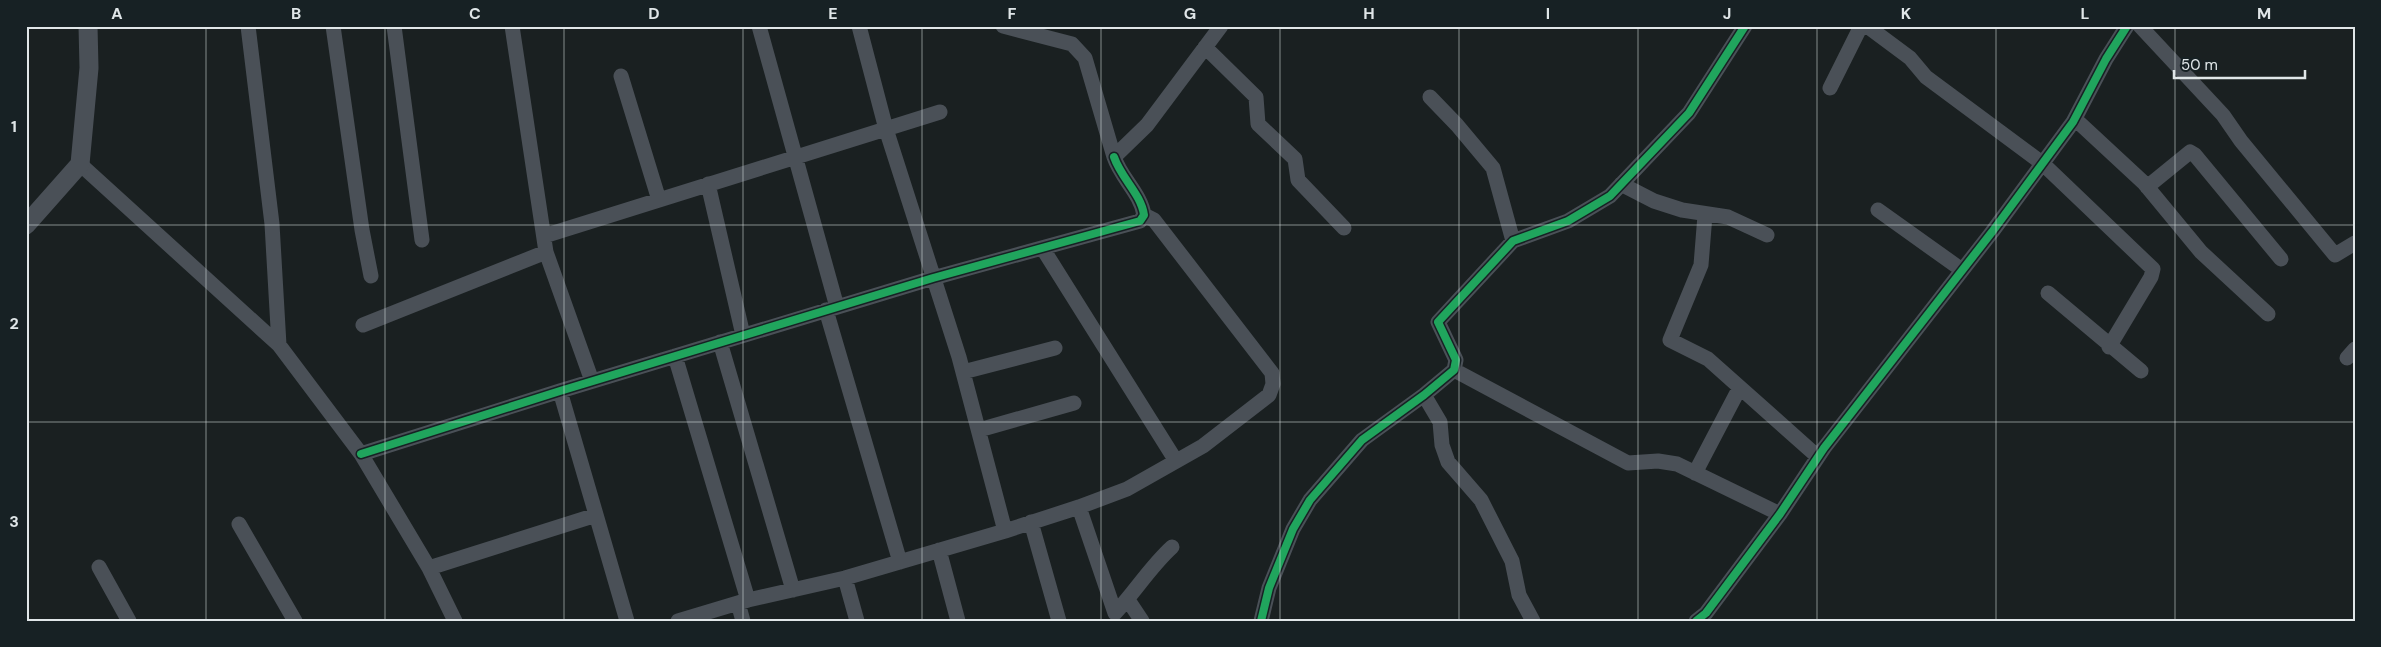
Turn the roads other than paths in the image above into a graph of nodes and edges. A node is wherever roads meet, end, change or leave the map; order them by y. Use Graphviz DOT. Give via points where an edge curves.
graph roads {
  1 [pos="88,26"];
  2 [pos="248,26"];
  3 [pos="333,26"];
  4 [pos="394,26"];
  5 [pos="512,26"];
  6 [pos="759,26"];
  7 [pos="859,26"];
  8 [pos="1003,26"];
  9 [pos="1221,26"];
  10 [pos="1745,26"];
  11 [pos="1861,26"];
  12 [pos="1867,26"];
  13 [pos="2127,26"];
  14 [pos="2140,26"];
  15 [pos="1205,47"];
  16 [pos="621,76"];
  17 [pos="1830,88"];
  18 [pos="1430,97"];
  19 [pos="940,112"];
  20 [pos="2075,119"];
  21 [pos="886,128"];
  22 [pos="1114,157"];
  23 [pos="794,158"];
  24 [pos="80,164"];
  25 [pos="2042,164"];
  26 [pos="708,184"];
  27 [pos="1622,184"];
  28 [pos="2147,187"];
  29 [pos="658,200"];
  30 [pos="1878,210"];
  31 [pos="1144,215"];
  32 [pos="1705,215"];
  33 [pos="26,224"];
  34 [pos="1344,228"];
  35 [pos="1768,235"];
  36 [pos="544,236"];
  37 [pos="422,240"];
  38 [pos="1513,241"];
  39 [pos="2355,243"];
  40 [pos="1043,248"];
  41 [pos="546,252"];
  42 [pos="2280,259"];
  43 [pos="1962,270"];
  44 [pos="371,276"];
  45 [pos="933,278"];
  46 [pos="2048,293"];
  47 [pos="832,309"];
  48 [pos="2268,314"];
  49 [pos="363,325"];
  50 [pos="743,335"];
  51 [pos="720,342"];
  52 [pos="279,345"];
  53 [pos="2109,347"];
  54 [pos="1055,348"];
  55 [pos="675,356"];
  56 [pos="1454,370"];
  57 [pos="2141,371"];
  58 [pos="963,372"];
  59 [pos="592,381"];
  60 [pos="1739,389"];
  61 [pos="560,391"];
  62 [pos="1424,396"];
  63 [pos="1074,402"];
  64 [pos="978,430"];
  65 [pos="361,454"];
  66 [pos="1818,457"];
  67 [pos="1176,461"];
  68 [pos="1695,473"];
  69 [pos="1078,507"];
  70 [pos="1780,514"];
  71 [pos="596,515"];
  72 [pos="1031,522"];
  73 [pos="238,524"];
  74 [pos="1005,531"];
  75 [pos="1172,547"];
  76 [pos="939,550"];
  77 [pos="900,562"];
  78 [pos="99,567"];
  79 [pos="429,568"];
  80 [pos="845,578"];
  81 [pos="794,590"];
  82 [pos="1128,600"];
  83 [pos="743,602"];
  84 [pos="129,621"];
  85 [pos="295,621"];
  86 [pos="455,621"];
  87 [pos="627,621"];
  88 [pos="678,621"];
  89 [pos="743,621"];
  90 [pos="858,621"];
  91 [pos="958,621"];
  92 [pos="1059,621"];
  93 [pos="1142,621"];
  94 [pos="1260,621"];
  95 [pos="1533,621"];
  96 [pos="1696,621"];
  1 -- 24 [label="street" via="89,68"];
  2 -- 52 [label="street" via="272,224"];
  3 -- 44 [label="street"];
  4 -- 37 [label="street"];
  5 -- 36 [label="street"];
  6 -- 23 [label="street"];
  7 -- 21 [label="street"];
  8 -- 22 [label="street" via="1072,44 1085,58"];
  9 -- 15 [label="street"];
  10 -- 27 [label="street" via="1689,113"];
  11 -- 17 [label="street"];
  12 -- 25 [label="street" via="1910,58 1926,77"];
  13 -- 20 [label="street"];
  14 -- 39 [label="street" via="2223,115 2335,255"];
  15 -- 22 [label="street" via="1147,125"];
  15 -- 34 [label="street" via="1256,97 1258,124 1295,160 1298,180"];
  16 -- 29 [label="street"];
  18 -- 38 [label="street" via="1493,168"];
  19 -- 21 [label="street"];
  20 -- 25 [label="street"];
  20 -- 28 [label="street"];
  21 -- 23 [label="street"];
  21 -- 45 [label="street"];
  22 -- 31 [label="street" via="1117,168 1143,206"];
  23 -- 26 [label="street"];
  23 -- 47 [label="street"];
  24 -- 33 [label="street"];
  24 -- 52 [label="street"];
  25 -- 43 [label="street"];
  25 -- 53 [label="street" via="2153,269"];
  26 -- 29 [label="street"];
  26 -- 50 [label="street"];
  27 -- 32 [label="street" via="1654,201"];
  27 -- 38 [label="street" via="1610,196 1568,221"];
  28 -- 42 [label="street" via="2190,152"];
  28 -- 48 [label="street" via="2200,252"];
  29 -- 36 [label="street"];
  30 -- 43 [label="street"];
  31 -- 40 [label="street" via="1140,221"];
  31 -- 67 [label="street" via="1154,220 1272,373 1269,395 1203,446"];
  32 -- 35 [label="street" via="1728,217"];
  32 -- 60 [label="street" via="1701,265 1670,340 1708,359"];
  36 -- 41 [label="street"];
  38 -- 56 [label="street" via="1438,322 1456,360"];
  40 -- 45 [label="street"];
  40 -- 67 [label="street"];
  41 -- 49 [label="street"];
  41 -- 59 [label="street"];
  43 -- 66 [label="street"];
  45 -- 47 [label="street"];
  45 -- 58 [label="street"];
  46 -- 53 [label="street"];
  47 -- 50 [label="street"];
  47 -- 77 [label="street"];
  50 -- 51 [label="street"];
  51 -- 55 [label="street"];
  51 -- 81 [label="street"];
  52 -- 65 [label="street"];
  53 -- 57 [label="street"];
  54 -- 58 [label="street"];
  55 -- 59 [label="street"];
  55 -- 83 [label="street"];
  56 -- 62 [label="street"];
  56 -- 68 [label="street" via="1628,463 1658,461 1677,464"];
  58 -- 64 [label="street"];
  59 -- 61 [label="street"];
  60 -- 66 [label="street"];
  60 -- 68 [label="street"];
  61 -- 65 [label="street"];
  61 -- 71 [label="street"];
  62 -- 94 [label="street" via="1362,440 1310,500 1282,554 1268,588"];
  62 -- 95 [label="street" via="1440,422 1442,445 1448,462 1480,500 1512,561 1519,595"];
  63 -- 64 [label="street"];
  64 -- 74 [label="street"];
  65 -- 79 [label="street"];
  66 -- 70 [label="street"];
  67 -- 69 [label="street" via="1127,489"];
  68 -- 70 [label="street"];
  69 -- 72 [label="street"];
  69 -- 82 [label="street" via="1115,614"];
  70 -- 96 [label="street"];
  71 -- 79 [label="street"];
  71 -- 87 [label="street"];
  72 -- 74 [label="street"];
  72 -- 92 [label="street"];
  73 -- 85 [label="street"];
  74 -- 76 [label="street"];
  75 -- 82 [label="street" via="1152,565"];
  76 -- 77 [label="street"];
  76 -- 91 [label="street"];
  77 -- 80 [label="street"];
  78 -- 84 [label="street"];
  79 -- 86 [label="street"];
  80 -- 81 [label="street"];
  80 -- 90 [label="street"];
  81 -- 83 [label="street"];
  82 -- 93 [label="street"];
  83 -- 88 [label="street"];
  83 -- 89 [label="street"];
}
